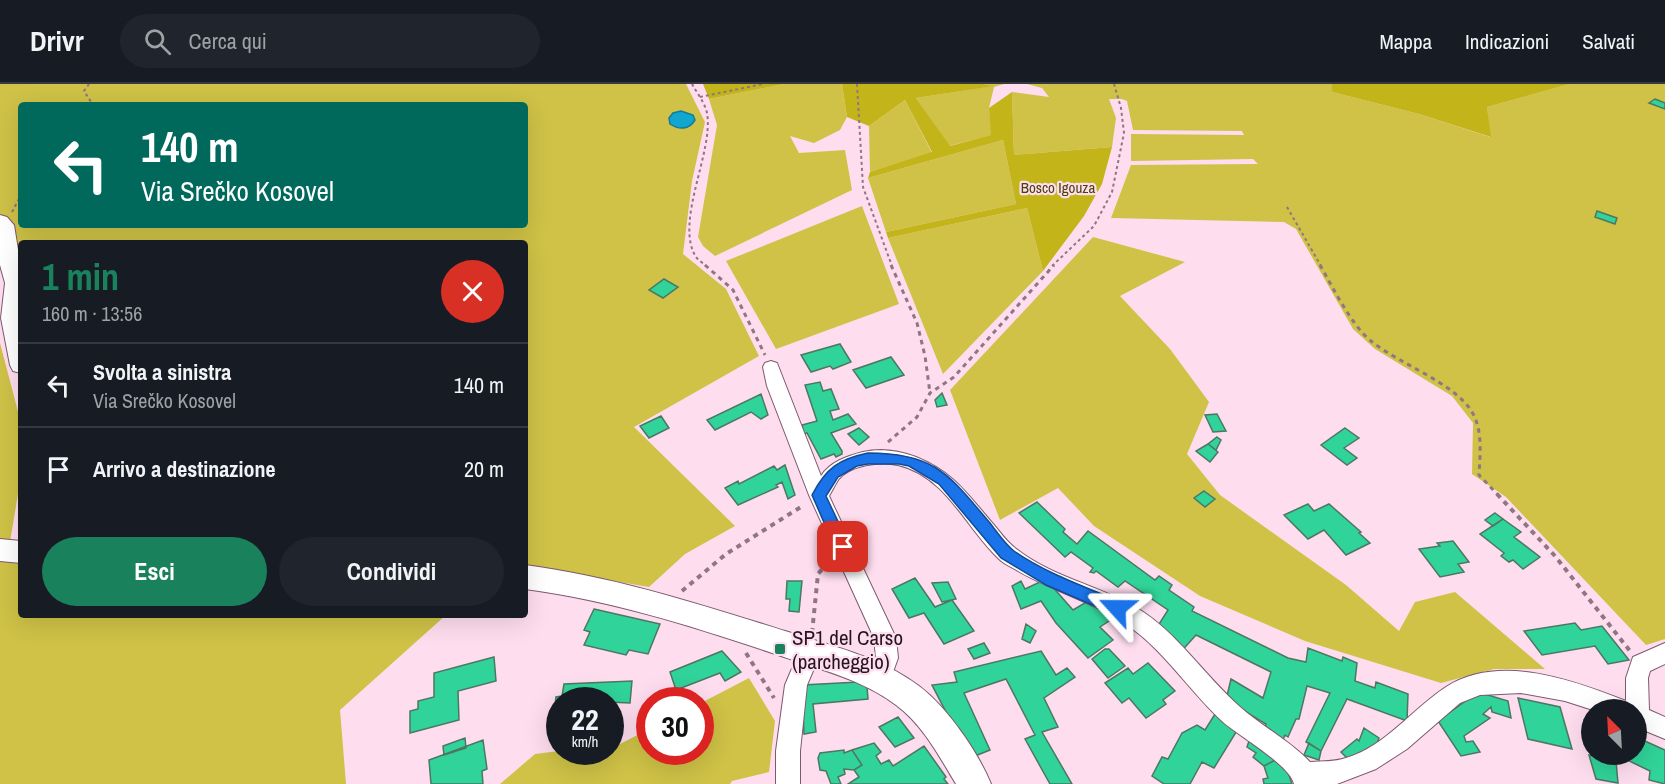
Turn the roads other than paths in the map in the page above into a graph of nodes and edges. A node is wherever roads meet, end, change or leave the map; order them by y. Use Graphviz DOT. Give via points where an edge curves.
graph roads {
  1 [pos="0,221"];
  2 [pos="18,349"];
  3 [pos="771,367"];
  4 [pos="819,495"];
  5 [pos="0,550"];
  6 [pos="18,552"];
  7 [pos="528,577"];
  8 [pos="810,652"];
  9 [pos="1665,652"];
  10 [pos="880,679"];
  11 [pos="1592,699"];
  12 [pos="1634,699"];
  13 [pos="1647,720"];
  14 [pos="1665,728"];
  15 [pos="1306,779"];
  16 [pos="788,784"];
  17 [pos="975,784"];
  1 -- 2 [label="main road" via="15,283 12,318"];
  3 -- 4 [label="street"];
  4 -- 10 [label="street" via="885,638 887,658"];
  4 -- 15 [label="street" via="833,473 868,458 913,462 944,480 1007,554 1147,627 1230,714 1276,747"];
  5 -- 6 [label="main road"];
  7 -- 8 [label="main road" via="561,580 669,606"];
  8 -- 10 [label="main road"];
  8 -- 16 [label="street" via="796,685"];
  9 -- 12 [label="street" via="1641,664"];
  10 -- 17 [label="main road" via="922,708"];
  11 -- 15 [label="street" via="1543,685 1481,684 1461,690 1382,752 1362,763 1346,771"];
  13 -- 14 [label="street"];
}
